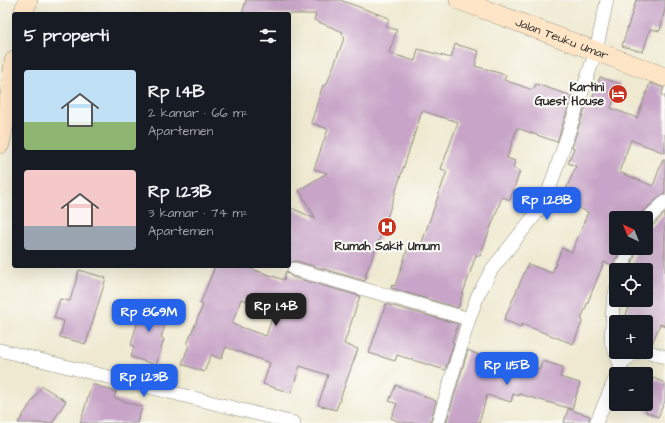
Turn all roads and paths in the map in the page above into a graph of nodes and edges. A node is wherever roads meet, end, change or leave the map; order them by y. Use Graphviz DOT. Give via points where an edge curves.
graph roads {
  1 [pos="28,0"];
  2 [pos="607,0"];
  3 [pos="462,1"];
  4 [pos="25,12"];
  5 [pos="596,51"];
  6 [pos="665,77"];
  7 [pos="12,78"];
  8 [pos="0,144"];
  9 [pos="665,202"];
  10 [pos="653,213"];
  11 [pos="294,269"];
  12 [pos="613,307"];
  13 [pos="468,318"];
  14 [pos="0,350"];
  15 [pos="653,353"];
  16 [pos="665,357"];
  17 [pos="617,367"];
  18 [pos="609,393"];
  19 [pos="294,423"];
  20 [pos="438,423"];
  21 [pos="596,423"];
  1 -- 4 [label="main road"];
  2 -- 5 [label="street"];
  3 -- 5 [label="main road, Jalan Teuku Umar"];
  5 -- 6 [label="main road, Jalan Teuku Umar"];
  5 -- 13 [label="street" via="544,200 533,218 492,269"];
  7 -- 8 [label="main road"];
  9 -- 10 [label="street"];
  11 -- 13 [label="street"];
  12 -- 17 [label="street" via="611,341"];
  13 -- 20 [label="street"];
  14 -- 19 [label="street"];
  15 -- 16 [label="street"];
  18 -- 21 [label="street"];
}
